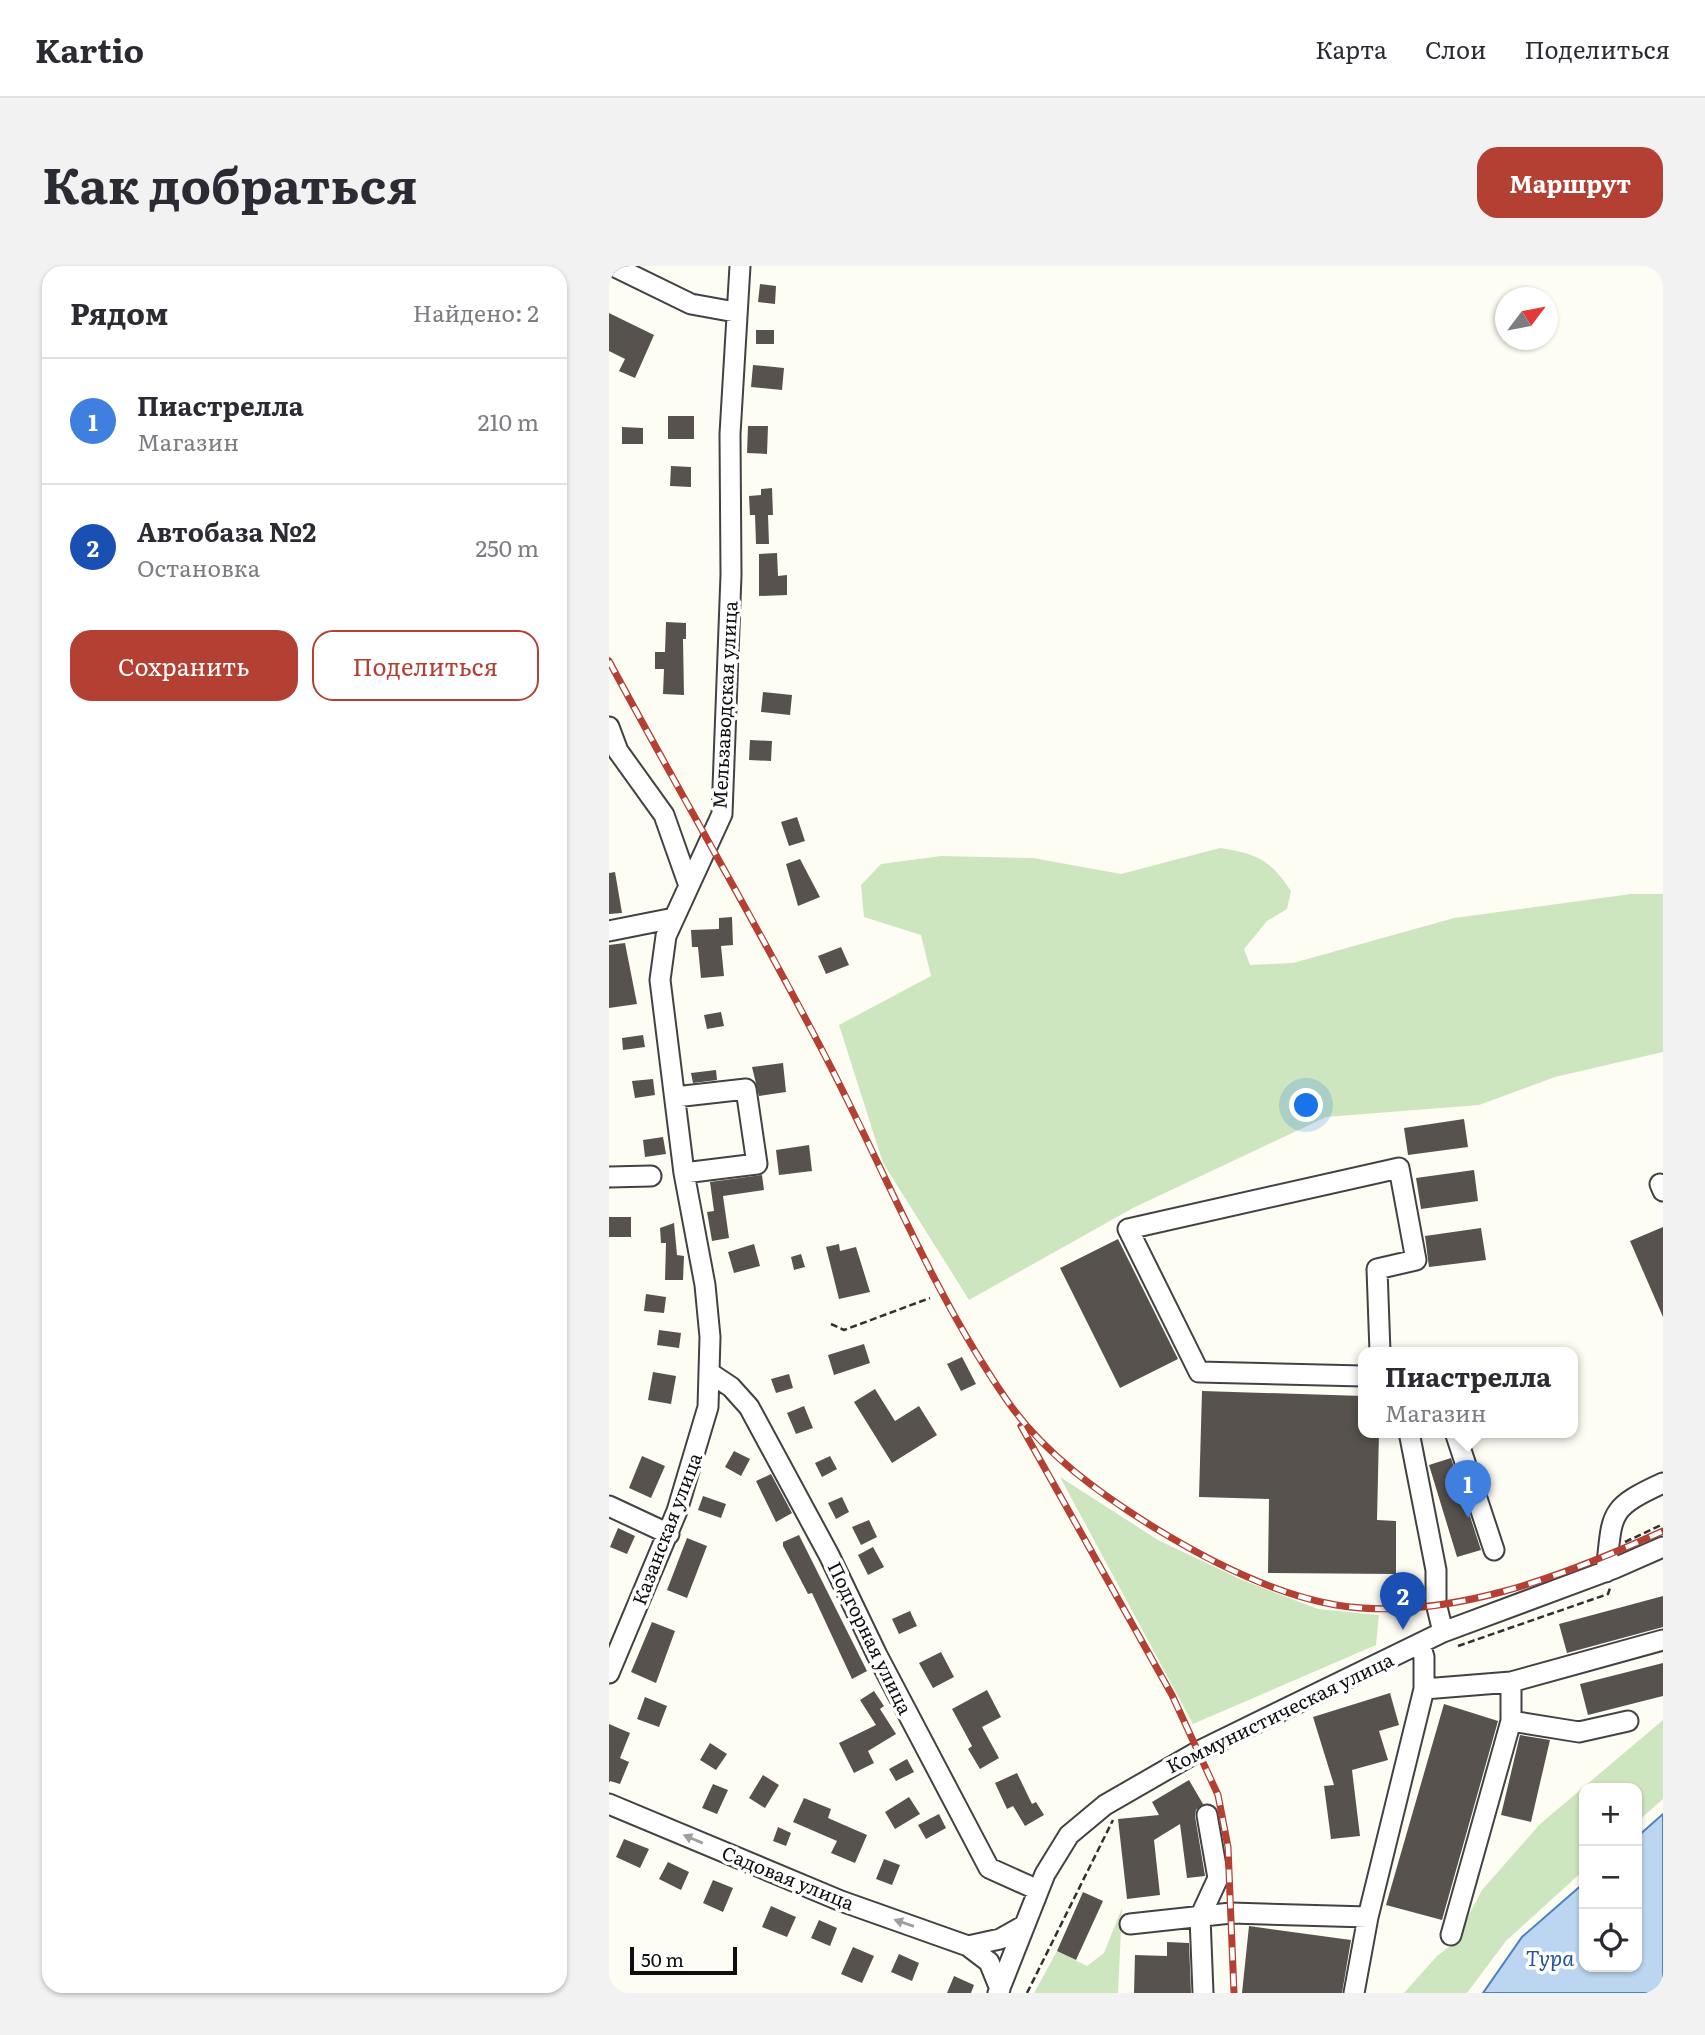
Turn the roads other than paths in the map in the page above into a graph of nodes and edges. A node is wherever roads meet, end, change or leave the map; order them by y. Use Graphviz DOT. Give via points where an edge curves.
graph roads {
  1 [pos="613,266"];
  2 [pos="740,266"];
  3 [pos="735,312"];
  4 [pos="609,727"];
  5 [pos="688,883"];
  6 [pos="674,918"];
  7 [pos="609,931"];
  8 [pos="675,1097"];
  9 [pos="684,1173"];
  10 [pos="651,1176"];
  11 [pos="609,1177"];
  12 [pos="1380,1347"];
  13 [pos="710,1373"];
  14 [pos="1358,1376"];
  15 [pos="1410,1438"];
  16 [pos="1457,1438"];
  17 [pos="1663,1483"];
  18 [pos="609,1506"];
  19 [pos="669,1534"];
  20 [pos="1663,1547"];
  21 [pos="1493,1550"];
  22 [pos="1606,1572"];
  23 [pos="1443,1632"];
  24 [pos="1663,1640"];
  25 [pos="1422,1651"];
  26 [pos="609,1670"];
  27 [pos="1511,1682"];
  28 [pos="1423,1689"];
  29 [pos="1511,1721"];
  30 [pos="1628,1721"];
  31 [pos="609,1804"];
  32 [pos="1207,1815"];
  33 [pos="1038,1890"];
  34 [pos="1200,1917"];
  35 [pos="1369,1917"];
  36 [pos="1129,1924"];
  37 [pos="1025,1925"];
  38 [pos="1451,1935"];
  39 [pos="968,1946"];
  40 [pos="999,1991"];
  41 [pos="1203,1993"];
  42 [pos="1354,1993"];
  1 -- 3 [label="street" via="691,304"];
  2 -- 3 [label="street, Мельзаводская улица"];
  3 -- 5 [label="street, Мельзаводская улица" via="722,814"];
  4 -- 5 [label="street" via="618,751 664,815"];
  5 -- 6 [label="street, Мельзаводская улица"];
  6 -- 7 [label="street"];
  6 -- 8 [label="street, Мельзаводская улица" via="666,936 660,979"];
  8 -- 9 [label="street, Мельзаводская улица"];
  8 -- 9 [label="street" via="746,1089 757,1164"];
  9 -- 13 [label="street, Казанская улица" via="705,1285"];
  10 -- 11 [label="street"];
  12 -- 14 [label="street" via="1377,1269 1416,1260 1399,1168 1128,1229 1199,1372"];
  13 -- 19 [label="street, Казанская улица" via="706,1418"];
  13 -- 33 [label="street, Подгорная улица" via="731,1387 749,1408 989,1868"];
  15 -- 23 [label="street"];
  16 -- 21 [label="street"];
  17 -- 22 [label="street" via="1628,1499 1611,1522"];
  18 -- 19 [label="street"];
  19 -- 26 [label="street, Казанская улица"];
  20 -- 22 [label="street, Коммунистическая улица"];
  22 -- 23 [label="street, Коммунистическая улица"];
  23 -- 25 [label="street, Коммунистическая улица"];
  24 -- 27 [label="street"];
  25 -- 28 [label="street"];
  25 -- 33 [label="street, Коммунистическая улица" via="1197,1752 1105,1805 1069,1835"];
  27 -- 28 [label="street"];
  27 -- 29 [label="street"];
  28 -- 35 [label="street"];
  29 -- 30 [label="street" via="1579,1732"];
  29 -- 38 [label="street"];
  39 -- 31 [label="street, Садовая улица, one-way" via="841,1901"];
  32 -- 34 [label="street" via="1218,1878"];
  33 -- 37 [label="street, Коммунистическая улица"];
  34 -- 35 [label="street" via="1231,1913"];
  34 -- 36 [label="street"];
  34 -- 41 [label="street"];
  35 -- 42 [label="street"];
  37 -- 39 [label="street" via="1000,1939"];
  37 -- 40 [label="street, Коммунистическая улица"];
  39 -- 40 [label="street, Садовая улица" via="989,1962"];
}
